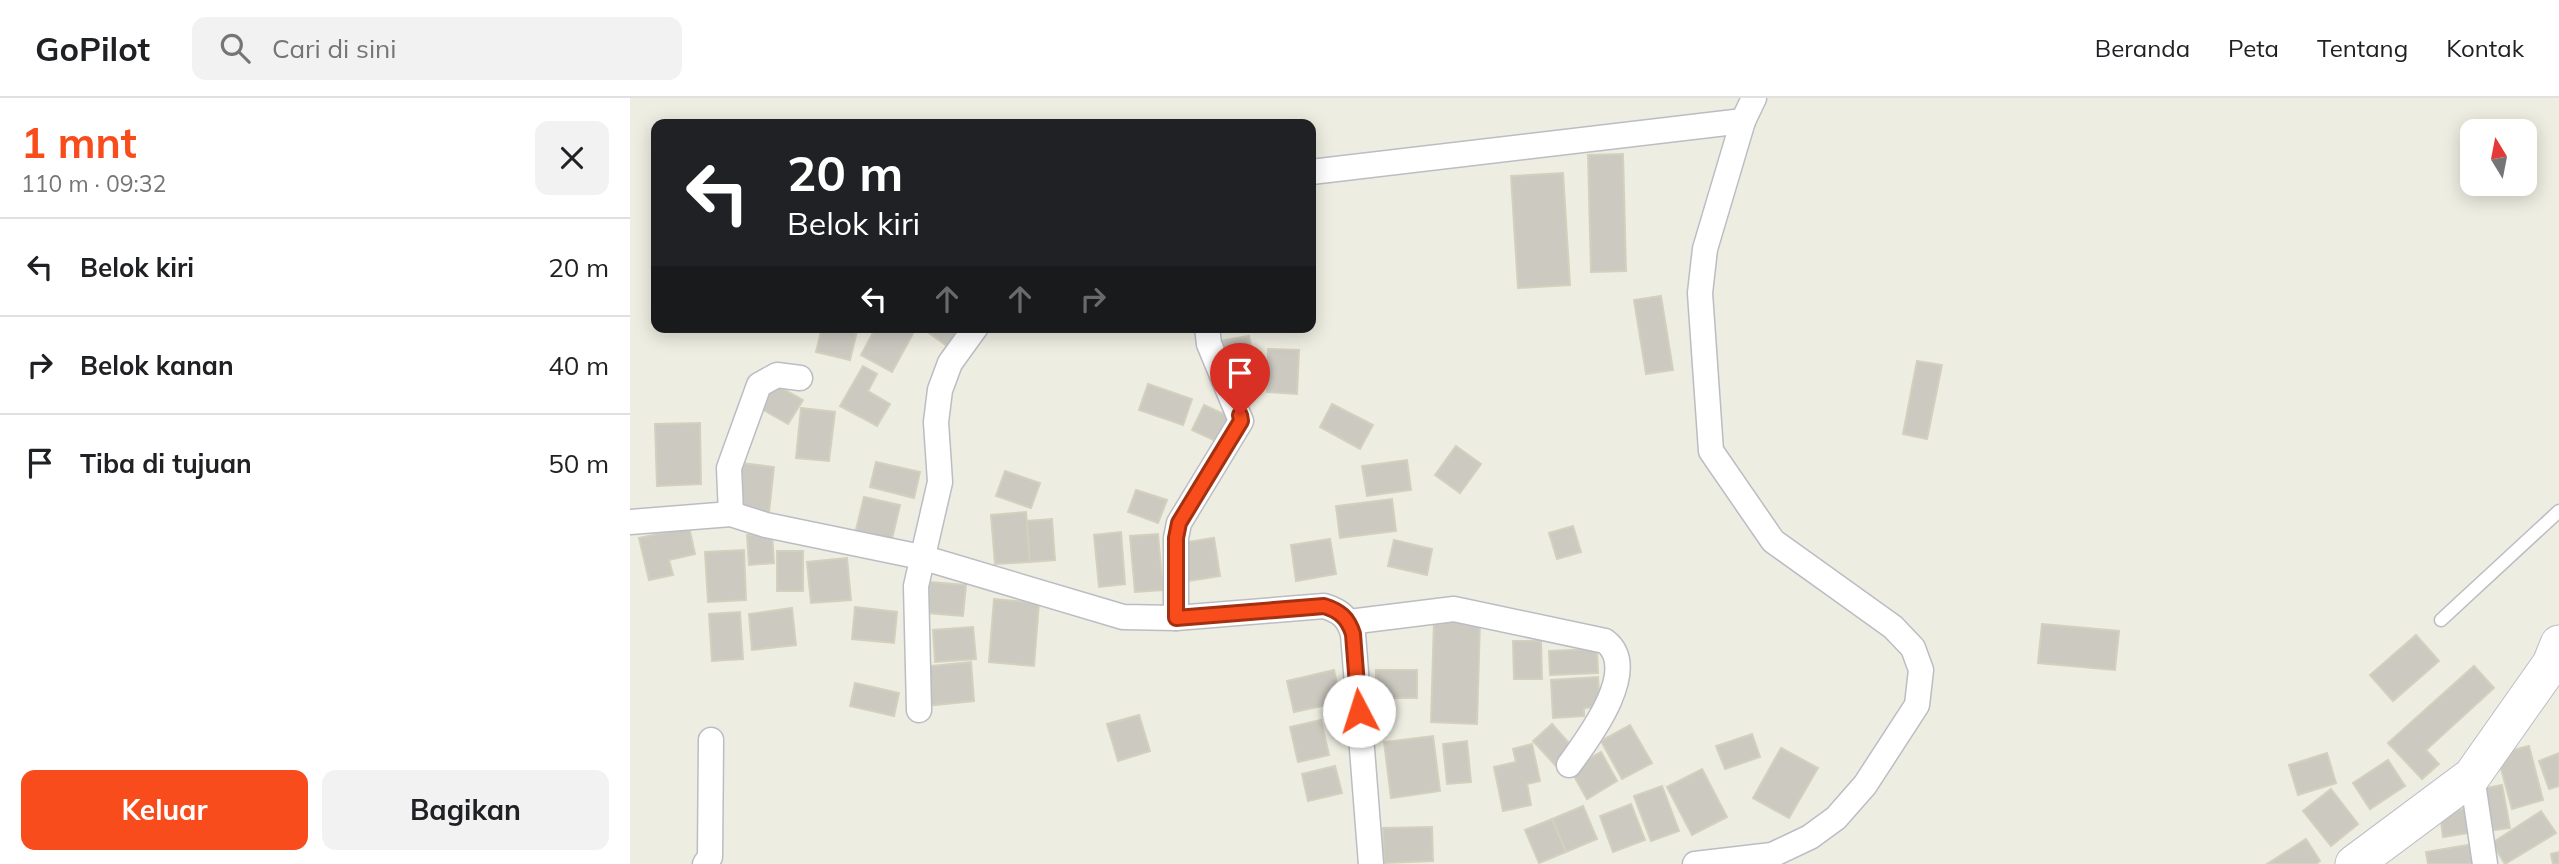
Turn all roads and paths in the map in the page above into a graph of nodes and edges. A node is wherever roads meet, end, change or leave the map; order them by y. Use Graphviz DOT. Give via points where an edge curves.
graph roads {
  1 [pos="1754,98"];
  2 [pos="1743,121"];
  3 [pos="1316,171"];
  4 [pos="972,333"];
  5 [pos="1208,333"];
  6 [pos="800,378"];
  7 [pos="2559,511"];
  8 [pos="731,514"];
  9 [pos="630,522"];
  10 [pos="921,556"];
  11 [pos="1176,618"];
  12 [pos="2441,620"];
  13 [pos="1349,622"];
  14 [pos="2559,644"];
  15 [pos="919,710"];
  16 [pos="711,740"];
  17 [pos="1569,765"];
  18 [pos="2472,776"];
  19 [pos="711,862"];
  20 [pos="1371,864"];
  21 [pos="1695,864"];
  22 [pos="2354,864"];
  23 [pos="2485,864"];
  1 -- 2 [label="street"];
  2 -- 3 [label="street"];
  2 -- 21 [label="street" via="1705,250 1700,293 1711,450 1773,541 1893,627 1913,649 1921,670 1917,705 1865,785 1836,818 1772,855"];
  4 -- 10 [label="street" via="950,363 940,390 936,422 940,482"];
  5 -- 11 [label="street" via="1241,421 1179,523"];
  6 -- 8 [label="street" via="777,375 759,385 729,468"];
  7 -- 12 [label="lane"];
  8 -- 9 [label="street"];
  8 -- 10 [label="street"];
  10 -- 11 [label="street" via="1112,615"];
  10 -- 15 [label="street" via="915,606"];
  11 -- 13 [label="street" via="1324,606 1338,610"];
  13 -- 17 [label="street" via="1454,609 1605,641 1616,660 1611,702"];
  13 -- 20 [label="street"];
  14 -- 18 [label="street" via="2551,664"];
  16 -- 19 [label="street"];
  18 -- 22 [label="street"];
  18 -- 23 [label="street"];
}
